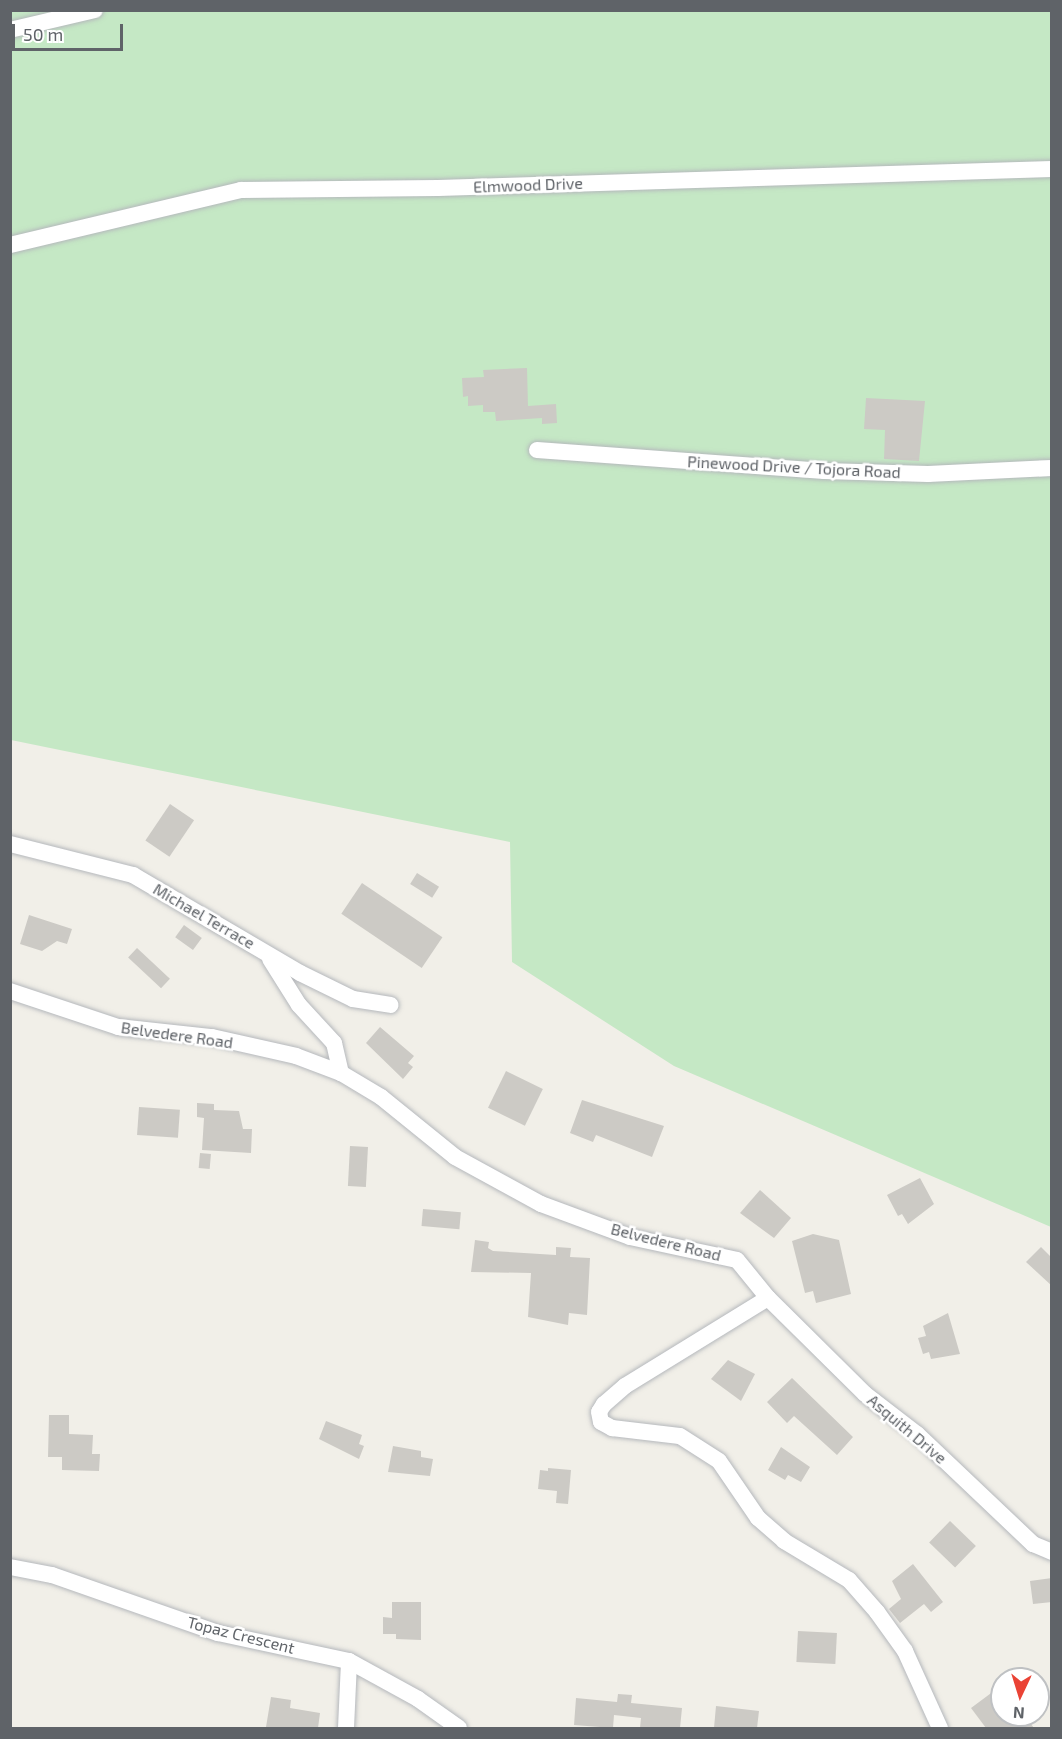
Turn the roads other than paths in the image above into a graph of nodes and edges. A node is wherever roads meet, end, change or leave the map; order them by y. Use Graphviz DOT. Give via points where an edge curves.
graph roads {
  1 [pos="95,10"];
  2 [pos="10,30"];
  3 [pos="1052,169"];
  4 [pos="10,245"];
  5 [pos="537,450"];
  6 [pos="1052,468"];
  7 [pos="10,844"];
  8 [pos="262,949"];
  9 [pos="10,992"];
  10 [pos="391,1005"];
  11 [pos="341,1073"];
  12 [pos="768,1298"];
  13 [pos="1052,1552"];
  14 [pos="10,1567"];
  15 [pos="349,1661"];
  16 [pos="346,1728"];
  17 [pos="459,1728"];
  18 [pos="940,1728"];
  1 -- 2 [label="street"];
  3 -- 4 [label="street, Elmwood Drive" via="438,188 241,190"];
  5 -- 6 [label="street, Pinewood Drive / Tojora Road" via="824,471 928,474"];
  7 -- 8 [label="street, Michael Terrace" via="133,875"];
  8 -- 10 [label="street, Michael Terrace" via="353,999"];
  8 -- 11 [label="street" via="299,1005 334,1043"];
  9 -- 11 [label="street, Belvedere Road" via="118,1027 212,1037 296,1056"];
  11 -- 12 [label="street, Belvedere Road" via="381,1097 454,1157 541,1204 630,1236 737,1260"];
  12 -- 13 [label="street, Asquith Drive" via="865,1394 917,1434 1033,1544"];
  12 -- 18 [label="street" via="625,1386 604,1404 599,1412 601,1422 612,1428 680,1436 719,1461 758,1518 784,1541 849,1580 877,1612 905,1651"];
  14 -- 15 [label="street, Topaz Crescent" via="52,1575 218,1633"];
  15 -- 16 [label="street"];
  15 -- 17 [label="street, Topaz Crescent" via="418,1698"];
}
